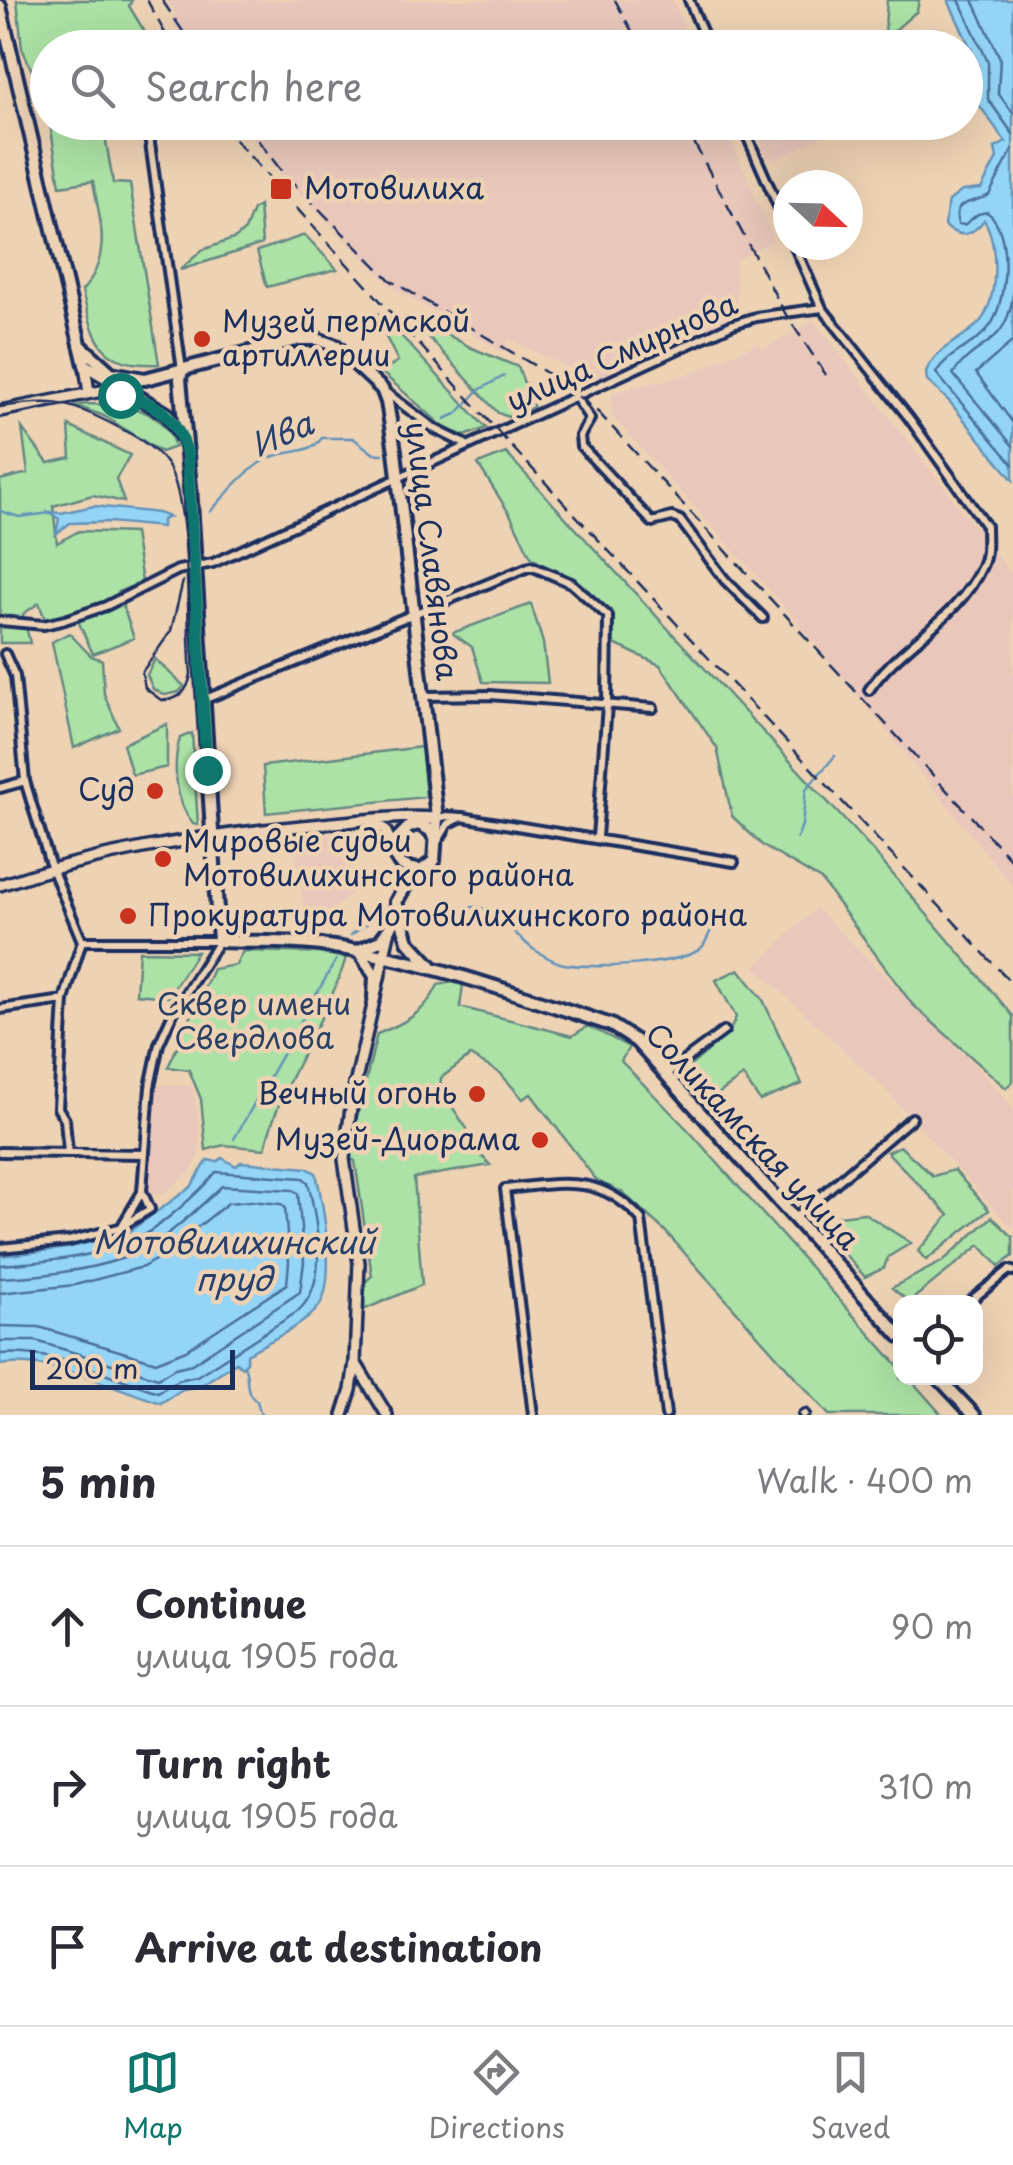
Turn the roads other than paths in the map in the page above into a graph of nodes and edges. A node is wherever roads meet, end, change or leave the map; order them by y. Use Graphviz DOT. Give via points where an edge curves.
graph roads {
  1 [pos="689,0"];
  2 [pos="0,6"];
  3 [pos="701,30"];
  4 [pos="3,38"];
  5 [pos="150,140"];
  6 [pos="750,140"];
  7 [pos="773,195"];
  8 [pos="801,260"];
  9 [pos="822,308"];
  10 [pos="80,345"];
  11 [pos="85,365"];
  12 [pos="182,371"];
  13 [pos="145,379"];
  14 [pos="122,387"];
  15 [pos="382,389"];
  16 [pos="89,393"];
  17 [pos="575,396"];
  18 [pos="67,398"];
  19 [pos="146,400"];
  20 [pos="0,411"];
  21 [pos="466,444"];
  22 [pos="187,452"];
  23 [pos="398,476"];
  24 [pos="195,567"];
  25 [pos="414,614"];
  26 [pos="763,618"];
  27 [pos="0,621"];
  28 [pos="5,654"];
  29 [pos="870,690"];
  30 [pos="424,696"];
  31 [pos="202,701"];
  32 [pos="607,705"];
  33 [pos="653,708"];
  34 [pos="25,781"];
  35 [pos="0,788"];
  36 [pos="462,817"];
  37 [pos="388,818"];
  38 [pos="437,818"];
  39 [pos="370,820"];
  40 [pos="419,824"];
  41 [pos="211,834"];
  42 [pos="597,837"];
  43 [pos="438,842"];
  44 [pos="393,848"];
  45 [pos="734,862"];
  46 [pos="51,867"];
  47 [pos="427,870"];
  48 [pos="0,885"];
  49 [pos="396,902"];
  50 [pos="390,926"];
  51 [pos="82,941"];
  52 [pos="219,941"];
  53 [pos="358,951"];
  54 [pos="384,956"];
  55 [pos="432,966"];
  56 [pos="374,998"];
  57 [pos="64,1000"];
  58 [pos="0,1009"];
  59 [pos="724,1031"];
  60 [pos="666,1074"];
  61 [pos="912,1118"];
  62 [pos="0,1152"];
  63 [pos="68,1153"];
  64 [pos="145,1154"];
  65 [pos="142,1190"];
  66 [pos="794,1218"];
  67 [pos="119,1228"];
  68 [pos="0,1248"];
  69 [pos="1011,1270"];
  70 [pos="978,1295"];
  71 [pos="893,1328"];
  72 [pos="354,1362"];
  73 [pos="946,1385"];
  74 [pos="343,1415"];
  75 [pos="387,1415"];
  76 [pos="533,1415"];
  77 [pos="666,1415"];
  78 [pos="974,1415"];
  1 -- 3 [label="street"];
  2 -- 4 [label="main road"];
  4 -- 10 [label="main road"];
  5 -- 12 [label="street"];
  6 -- 7 [label="street"];
  8 -- 9 [label="street"];
  9 -- 17 [label="street, улица Смирнова" via="746,319"];
  9 -- 29 [label="street" via="986,526 983,566 945,617 880,673"];
  10 -- 11 [label="main road"];
  10 -- 13 [label="main road" via="112,373"];
  11 -- 14 [label="main road"];
  11 -- 16 [label="street"];
  12 -- 13 [label="main road"];
  12 -- 15 [label="main road, улица Славянова" via="317,339 336,346"];
  12 -- 22 [label="main road"];
  13 -- 14 [label="street"];
  14 -- 16 [label="street"];
  14 -- 19 [label="main road"];
  15 -- 21 [label="street"];
  15 -- 23 [label="main road, улица Славянова"];
  16 -- 18 [label="street"];
  17 -- 21 [label="street, улица Смирнова"];
  17 -- 26 [label="street" via="590,419 582,446 652,522 680,520"];
  18 -- 19 [label="street" via="111,394"];
  18 -- 20 [label="street"];
  19 -- 22 [label="main road" via="175,424"];
  21 -- 23 [label="street, улица Смирнова"];
  22 -- 24 [label="main road"];
  23 -- 24 [label="street, улица Смирнова"];
  23 -- 25 [label="main road, улица Славянова"];
  24 -- 27 [label="street, улица Смирнова" via="65,620"];
  24 -- 31 [label="main road"];
  25 -- 30 [label="main road, улица Славянова"];
  25 -- 31 [label="street"];
  25 -- 32 [label="street" via="531,566 571,583 608,616"];
  28 -- 34 [label="street" via="15,676"];
  30 -- 32 [label="street"];
  30 -- 38 [label="main road, улица Славянова"];
  31 -- 41 [label="main road"];
  32 -- 33 [label="street"];
  32 -- 42 [label="street"];
  34 -- 35 [label="street"];
  34 -- 46 [label="street"];
  36 -- 38 [label="street"];
  36 -- 42 [label="street"];
  36 -- 43 [label="street" via="448,824"];
  37 -- 38 [label="street"];
  37 -- 39 [label="street"];
  37 -- 40 [label="street"];
  38 -- 40 [label="street"];
  38 -- 43 [label="main road, улица Славянова"];
  39 -- 41 [label="street"];
  39 -- 44 [label="street" via="386,830"];
  40 -- 43 [label="main road"];
  40 -- 44 [label="main road" via="399,834"];
  41 -- 46 [label="street"];
  41 -- 52 [label="main road"];
  42 -- 45 [label="street"];
  43 -- 47 [label="main road"];
  44 -- 47 [label="main road" via="400,865"];
  46 -- 48 [label="street"];
  46 -- 51 [label="street"];
  47 -- 49 [label="main road" via="408,882"];
  49 -- 50 [label="street"];
  49 -- 55 [label="main road" via="408,942"];
  50 -- 53 [label="main road" via="380,941"];
  50 -- 54 [label="street"];
  51 -- 52 [label="street, Соликамская улица"];
  51 -- 57 [label="street"];
  52 -- 53 [label="main road, Соликамская улица"];
  52 -- 64 [label="street" via="154,1061"];
  53 -- 54 [label="main road, Соликамская улица"];
  53 -- 56 [label="main road" via="372,968"];
  54 -- 55 [label="main road, Соликамская улица"];
  54 -- 56 [label="street"];
  55 -- 60 [label="main road, Соликамская улица" via="611,1025"];
  56 -- 72 [label="street" via="344,1159 359,1262"];
  57 -- 58 [label="street"];
  57 -- 63 [label="street" via="58,1108"];
  59 -- 60 [label="street"];
  60 -- 66 [label="main road, Соликамская улица"];
  61 -- 66 [label="street"];
  62 -- 63 [label="street"];
  63 -- 64 [label="street"];
  64 -- 65 [label="street"];
  65 -- 67 [label="street"];
  65 -- 67 [label="street" via="150,1209"];
  66 -- 71 [label="main road, Соликамская улица"];
  67 -- 68 [label="street"];
  69 -- 70 [label="street"];
  72 -- 74 [label="street"];
  72 -- 75 [label="street"];
  73 -- 78 [label="main road"];
  76 -- 77 [label="street" via="506,1189 580,1184 626,1202 641,1220"];
}
